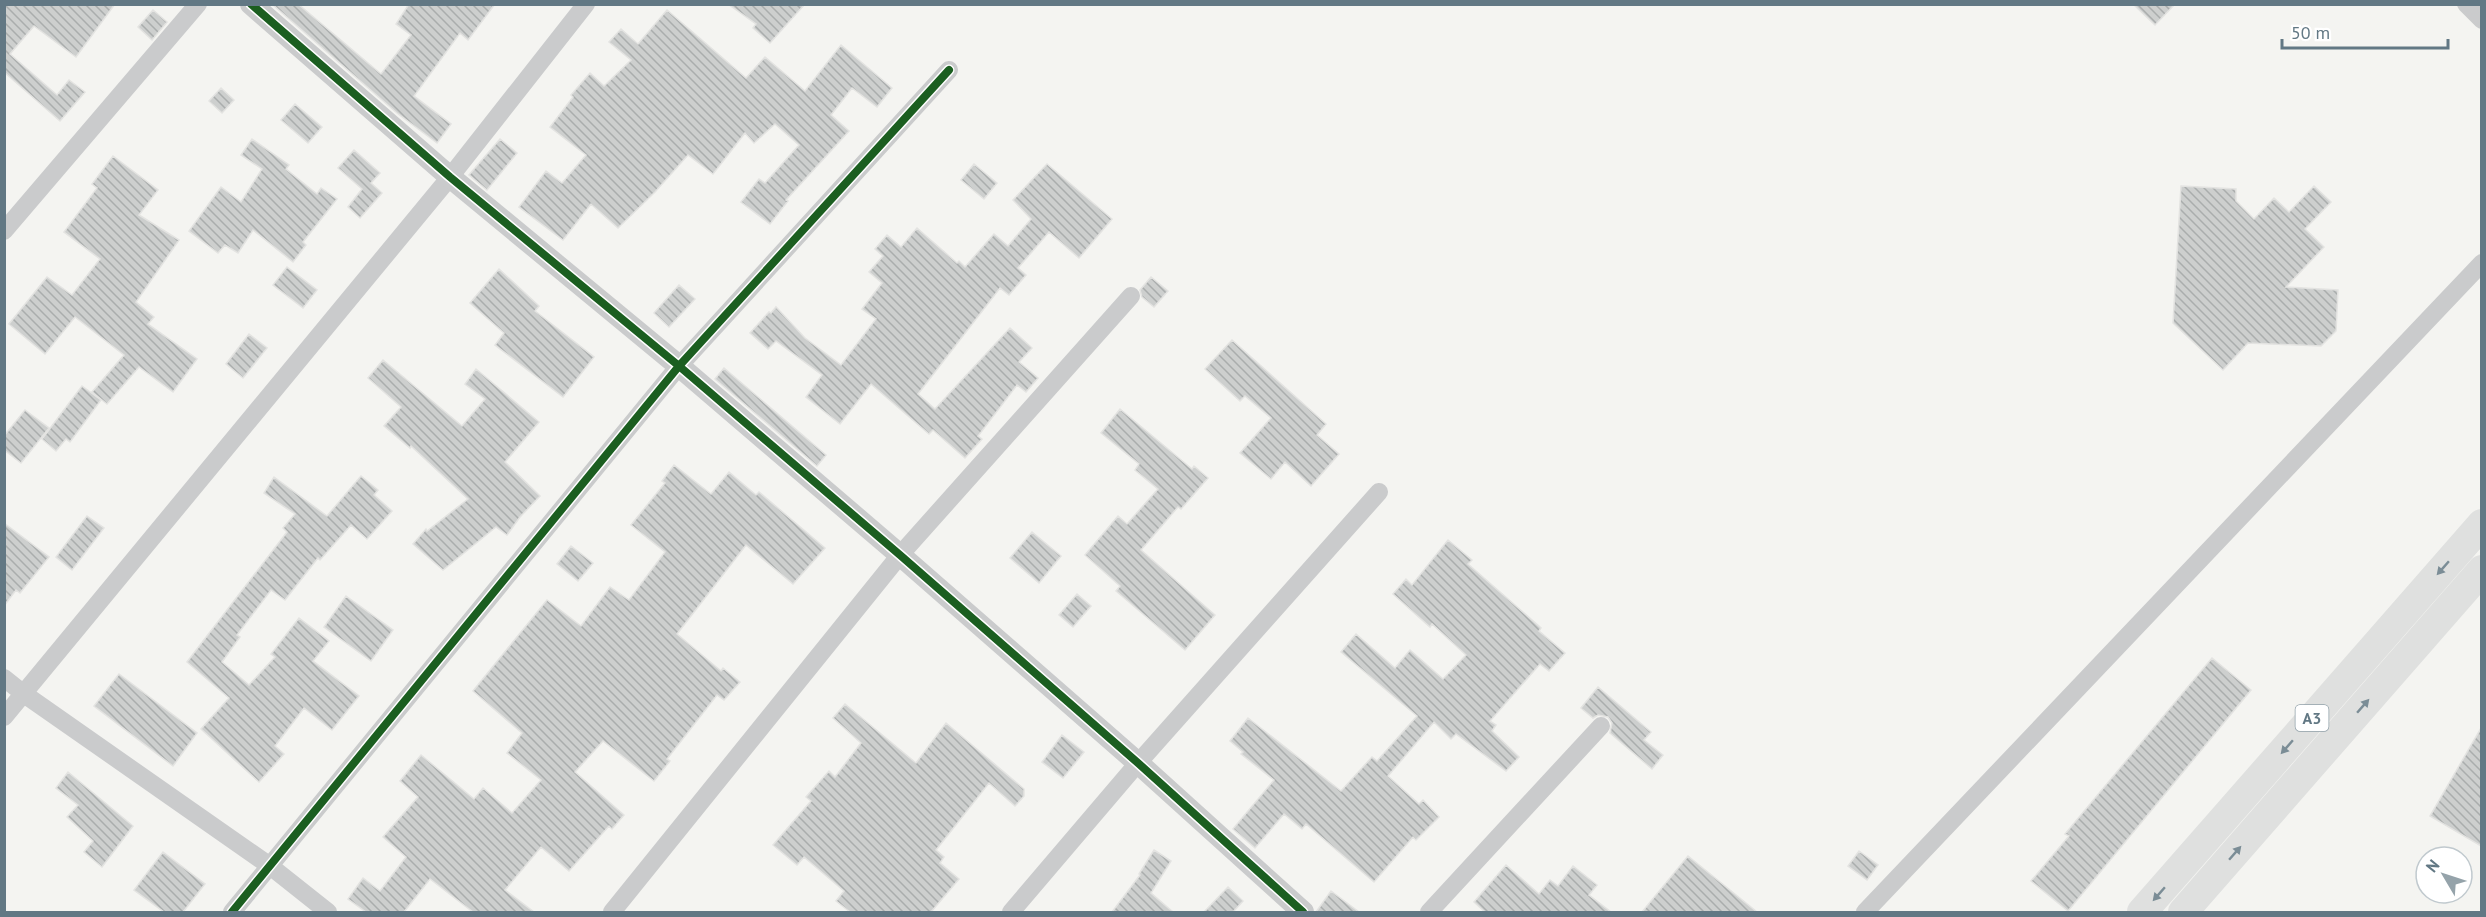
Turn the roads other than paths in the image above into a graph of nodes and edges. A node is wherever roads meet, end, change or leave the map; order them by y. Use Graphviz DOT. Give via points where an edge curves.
graph roads {
  1 [pos="198,4"];
  2 [pos="251,4"];
  3 [pos="586,4"];
  4 [pos="2466,4"];
  5 [pos="2481,20"];
  6 [pos="949,70"];
  7 [pos="450,177"];
  8 [pos="4,231"];
  9 [pos="2481,263"];
  10 [pos="1131,296"];
  11 [pos="679,366"];
  12 [pos="1379,492"];
  13 [pos="2481,524"];
  14 [pos="900,555"];
  15 [pos="2481,570"];
  16 [pos="4,678"];
  17 [pos="24,694"];
  18 [pos="4,717"];
  19 [pos="1601,726"];
  20 [pos="1138,763"];
  21 [pos="270,866"];
  22 [pos="232,912"];
  23 [pos="328,912"];
  24 [pos="612,912"];
  25 [pos="1011,912"];
  26 [pos="1303,912"];
  27 [pos="1429,912"];
  28 [pos="1865,912"];
  29 [pos="2142,912"];
  30 [pos="2183,912"];
  1 -- 8 [label="street"];
  2 -- 7 [label="street"];
  3 -- 7 [label="street"];
  4 -- 5 [label="street"];
  6 -- 11 [label="street"];
  7 -- 11 [label="street"];
  7 -- 17 [label="street"];
  9 -- 28 [label="street"];
  10 -- 14 [label="street"];
  11 -- 14 [label="street"];
  11 -- 21 [label="street"];
  12 -- 20 [label="street"];
  13 -- 29 [label="highway, A3, one-way"];
  14 -- 20 [label="street"];
  14 -- 24 [label="street"];
  30 -- 15 [label="highway, A3, one-way"];
  16 -- 17 [label="street"];
  17 -- 18 [label="street"];
  17 -- 21 [label="street"];
  19 -- 27 [label="street"];
  20 -- 25 [label="street"];
  20 -- 26 [label="street"];
  21 -- 22 [label="street"];
  21 -- 23 [label="street"];
}
